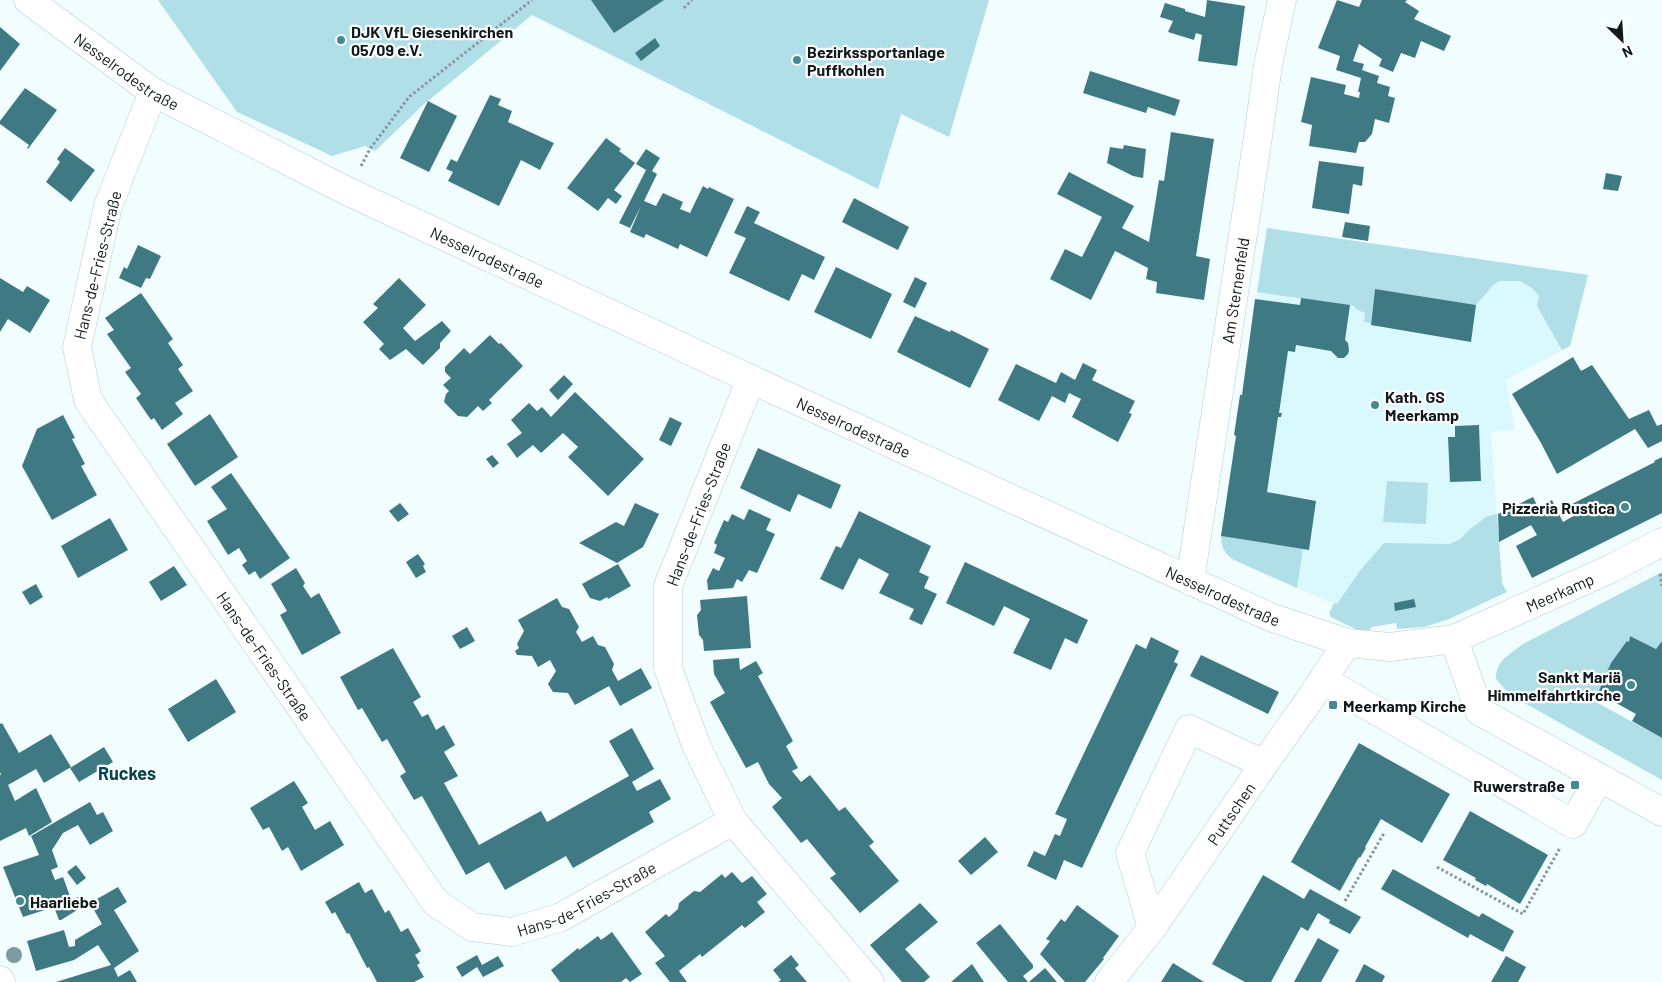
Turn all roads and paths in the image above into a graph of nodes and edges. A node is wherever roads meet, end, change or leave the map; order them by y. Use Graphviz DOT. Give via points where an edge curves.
graph roads {
  1 [pos="28,0"];
  2 [pos="532,0"];
  3 [pos="692,0"];
  4 [pos="1282,0"];
  5 [pos="684,8"];
  6 [pos="153,92"];
  7 [pos="347,191"];
  8 [pos="751,379"];
  9 [pos="1662,542"];
  10 [pos="1190,581"];
  11 [pos="1454,640"];
  12 [pos="1347,643"];
  13 [pos="1323,680"];
  14 [pos="1264,764"];
  15 [pos="1598,778"];
  16 [pos="1662,812"];
  17 [pos="733,821"];
  18 [pos="1573,824"];
  19 [pos="1384,833"];
  20 [pos="1436,867"];
  21 [pos="1345,900"];
  22 [pos="1152,928"];
  23 [pos="870,982"];
  24 [pos="1109,982"];
  1 -- 6 [label="street, Nesselrodestraße"];
  2 -- 7 [label="path" via="409,97 370,149"];
  3 -- 5 [label="path"];
  4 -- 10 [label="street, Am Sternenfeld" via="1268,65"];
  6 -- 7 [label="street, Nesselrodestraße"];
  6 -- 17 [label="street, Hans-de-Fries-Straße" via="108,206 78,347 88,400 436,903 472,927 512,932 561,917"];
  7 -- 8 [label="street, Nesselrodestraße"];
  8 -- 10 [label="street, Nesselrodestraße"];
  8 -- 17 [label="street, Hans-de-Fries-Straße" via="668,586 668,668 696,745"];
  9 -- 11 [label="street, Meerkamp"];
  10 -- 12 [label="street, Nesselrodestraße" via="1270,617"];
  11 -- 12 [label="street, Nesselrodestraße" via="1390,647"];
  11 -- 15 [label="street" via="1479,711"];
  12 -- 13 [label="street, Puttschen"];
  13 -- 14 [label="street, Puttschen"];
  13 -- 18 [label="street"];
  14 -- 22 [label="street, Puttschen"];
  14 -- 22 [label="street" via="1189,729 1130,853"];
  15 -- 16 [label="street"];
  15 -- 18 [label="street"];
  17 -- 23 [label="street, Hans-de-Fries-Straße"];
  18 -- 20 [label="path" via="1523,914"];
  19 -- 21 [label="path"];
  22 -- 24 [label="street, Puttschen"];
}
